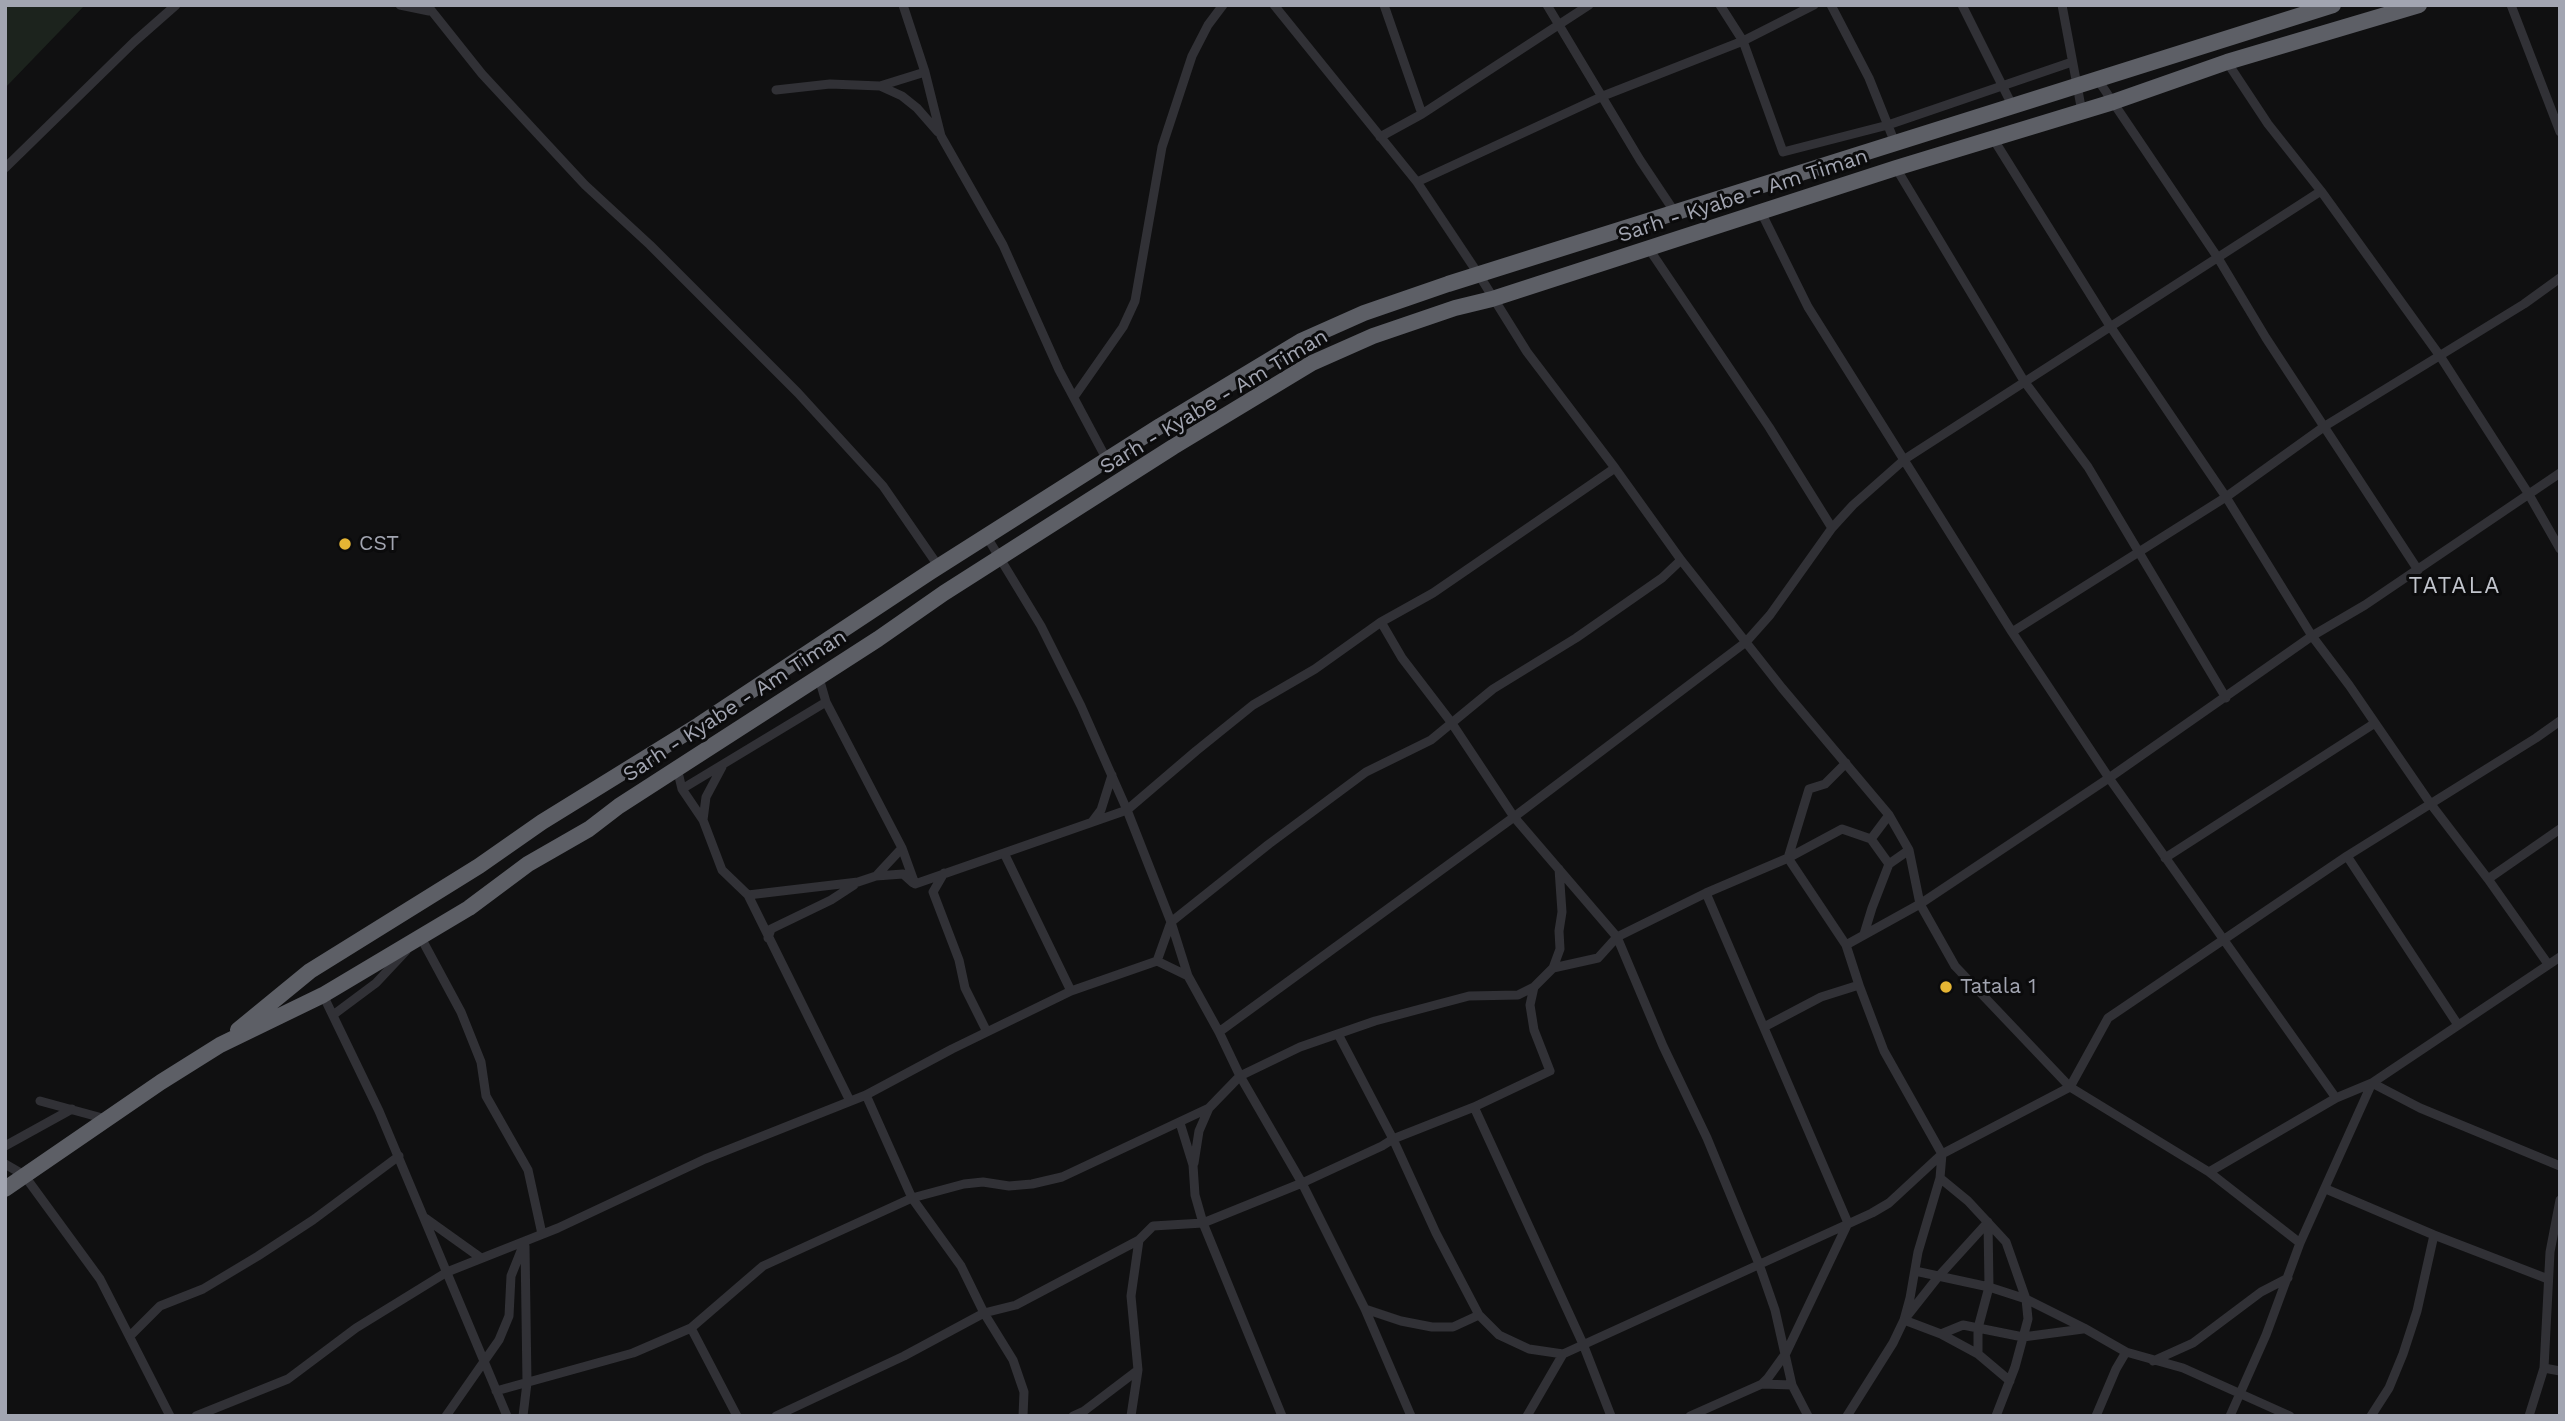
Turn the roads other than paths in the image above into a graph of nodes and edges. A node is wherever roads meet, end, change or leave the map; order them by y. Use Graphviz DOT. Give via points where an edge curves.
graph roads {
  1 [pos="176,5"];
  2 [pos="400,5"];
  3 [pos="903,5"];
  4 [pos="1223,5"];
  5 [pos="1274,5"];
  6 [pos="1384,5"];
  7 [pos="1547,5"];
  8 [pos="1589,5"];
  9 [pos="1720,5"];
  10 [pos="1814,5"];
  11 [pos="1831,5"];
  12 [pos="1962,5"];
  13 [pos="2062,5"];
  14 [pos="2333,5"];
  15 [pos="2419,5"];
  16 [pos="2511,5"];
  17 [pos="428,8"];
  18 [pos="1558,25"];
  19 [pos="1743,41"];
  20 [pos="2072,61"];
  21 [pos="2227,62"];
  22 [pos="925,72"];
  23 [pos="2098,80"];
  24 [pos="880,86"];
  25 [pos="2003,86"];
  26 [pos="2076,86"];
  27 [pos="776,90"];
  28 [pos="1603,96"];
  29 [pos="2113,103"];
  30 [pos="2013,107"];
  31 [pos="2082,112"];
  32 [pos="1422,114"];
  33 [pos="1888,125"];
  34 [pos="2560,132"];
  35 [pos="941,136"];
  36 [pos="1380,137"];
  37 [pos="1833,139"];
  38 [pos="1994,140"];
  39 [pos="1895,143"];
  40 [pos="1840,160"];
  41 [pos="5,168"];
  42 [pos="1896,168"];
  43 [pos="1417,182"];
  44 [pos="2321,191"];
  45 [pos="1762,212"];
  46 [pos="1676,214"];
  47 [pos="1649,249"];
  48 [pos="2218,258"];
  49 [pos="1479,275"];
  50 [pos="2560,278"];
  51 [pos="1492,299"];
  52 [pos="2110,326"];
  53 [pos="2440,356"];
  54 [pos="2024,381"];
  55 [pos="1074,397"];
  56 [pos="2325,426"];
  57 [pos="1905,459"];
  58 [pos="1107,460"];
  59 [pos="1615,468"];
  60 [pos="2560,473"];
  61 [pos="2528,493"];
  62 [pos="2225,496"];
  63 [pos="1832,528"];
  64 [pos="987,537"];
  65 [pos="2560,549"];
  66 [pos="2138,552"];
  67 [pos="1000,558"];
  68 [pos="1681,561"];
  69 [pos="939,567"];
  70 [pos="2418,570"];
  71 [pos="1381,622"];
  72 [pos="2012,632"];
  73 [pos="2312,636"];
  74 [pos="1746,642"];
  75 [pos="819,677"];
  76 [pos="2226,698"];
  77 [pos="826,702"];
  78 [pos="2560,721"];
  79 [pos="1451,722"];
  80 [pos="2375,723"];
  81 [pos="1846,763"];
  82 [pos="723,764"];
  83 [pos="677,768"];
  84 [pos="1112,775"];
  85 [pos="2109,778"];
  86 [pos="682,789"];
  87 [pos="2430,803"];
  88 [pos="1127,810"];
  89 [pos="1889,814"];
  90 [pos="1514,817"];
  91 [pos="703,820"];
  92 [pos="1091,823"];
  93 [pos="2560,829"];
  94 [pos="1871,839"];
  95 [pos="902,848"];
  96 [pos="1909,850"];
  97 [pos="1004,853"];
  98 [pos="2347,856"];
  99 [pos="1788,858"];
  100 [pos="2165,858"];
  101 [pos="1889,864"];
  102 [pos="1559,869"];
  103 [pos="944,873"];
  104 [pos="877,876"];
  105 [pos="2488,879"];
  106 [pos="858,882"];
  107 [pos="915,884"];
  108 [pos="1706,893"];
  109 [pos="748,895"];
  110 [pos="1920,904"];
  111 [pos="1171,922"];
  112 [pos="1864,934"];
  113 [pos="422,935"];
  114 [pos="1617,937"];
  115 [pos="768,939"];
  116 [pos="2223,940"];
  117 [pos="1846,945"];
  118 [pos="2560,957"];
  119 [pos="1157,961"];
  120 [pos="2548,964"];
  121 [pos="1553,968"];
  122 [pos="1188,976"];
  123 [pos="1859,985"];
  124 [pos="1534,988"];
  125 [pos="1071,992"];
  126 [pos="323,995"];
  127 [pos="1518,995"];
  128 [pos="1531,1005"];
  129 [pos="333,1015"];
  130 [pos="2458,1025"];
  131 [pos="1764,1027"];
  132 [pos="987,1032"];
  133 [pos="1219,1032"];
  134 [pos="1339,1034"];
  135 [pos="220,1045"];
  136 [pos="1240,1076"];
  137 [pos="2372,1083"];
  138 [pos="2070,1087"];
  139 [pos="866,1095"];
  140 [pos="2336,1098"];
  141 [pos="40,1101"];
  142 [pos="850,1101"];
  143 [pos="1474,1107"];
  144 [pos="1209,1108"];
  145 [pos="72,1109"];
  146 [pos="106,1119"];
  147 [pos="1180,1123"];
  148 [pos="1393,1139"];
  149 [pos="5,1146"];
  150 [pos="1942,1154"];
  151 [pos="399,1156"];
  152 [pos="5,1164"];
  153 [pos="1193,1165"];
  154 [pos="2560,1166"];
  155 [pos="2209,1172"];
  156 [pos="24,1175"];
  157 [pos="1940,1178"];
  158 [pos="1302,1183"];
  159 [pos="5,1189"];
  160 [pos="2326,1189"];
  161 [pos="912,1198"];
  162 [pos="2560,1200"];
  163 [pos="425,1218"];
  164 [pos="1988,1222"];
  165 [pos="1203,1223"];
  166 [pos="1848,1223"];
  167 [pos="542,1234"];
  168 [pos="2434,1235"];
  169 [pos="1139,1240"];
  170 [pos="525,1241"];
  171 [pos="2300,1243"];
  172 [pos="481,1258"];
  173 [pos="1759,1264"];
  174 [pos="1915,1271"];
  175 [pos="447,1272"];
  176 [pos="1938,1277"];
  177 [pos="2288,1278"];
  178 [pos="2548,1279"];
  179 [pos="1989,1287"];
  180 [pos="2026,1299"];
  181 [pos="1365,1309"];
  182 [pos="984,1313"];
  183 [pos="1479,1315"];
  184 [pos="1904,1320"];
  185 [pos="691,1328"];
  186 [pos="1978,1328"];
  187 [pos="2084,1328"];
  188 [pos="1941,1334"];
  189 [pos="130,1336"];
  190 [pos="2023,1337"];
  191 [pos="1583,1344"];
  192 [pos="1786,1353"];
  193 [pos="2126,1353"];
  194 [pos="1563,1354"];
  195 [pos="1978,1354"];
  196 [pos="2153,1361"];
  197 [pos="485,1362"];
  198 [pos="2544,1368"];
  199 [pos="1138,1370"];
  200 [pos="2560,1371"];
  201 [pos="2010,1381"];
  202 [pos="527,1383"];
  203 [pos="1762,1384"];
  204 [pos="1792,1385"];
  205 [pos="496,1391"];
  206 [pos="2241,1393"];
  207 [pos="1855,1401"];
  208 [pos="2371,1415"];
  209 [pos="170,1416"];
  210 [pos="196,1416"];
  211 [pos="446,1416"];
  212 [pos="507,1416"];
  213 [pos="523,1416"];
  214 [pos="737,1416"];
  215 [pos="776,1416"];
  216 [pos="1023,1416"];
  217 [pos="1073,1416"];
  218 [pos="1131,1416"];
  219 [pos="1282,1416"];
  220 [pos="1411,1416"];
  221 [pos="1527,1416"];
  222 [pos="1611,1416"];
  223 [pos="1690,1416"];
  224 [pos="1808,1416"];
  225 [pos="1847,1416"];
  226 [pos="1856,1416"];
  227 [pos="1996,1416"];
  228 [pos="2096,1416"];
  229 [pos="2230,1416"];
  230 [pos="2290,1416"];
  231 [pos="2529,1416"];
  1 -- 41 [label="street"];
  2 -- 17 [label="street"];
  3 -- 22 [label="street"];
  4 -- 55 [label="street" via="1192,56 1162,147 1135,301 1123,327"];
  5 -- 36 [label="street"];
  6 -- 32 [label="street"];
  7 -- 18 [label="street"];
  8 -- 18 [label="street"];
  9 -- 19 [label="street"];
  10 -- 19 [label="street"];
  11 -- 33 [label="street"];
  12 -- 25 [label="street"];
  13 -- 20 [label="street"];
  14 -- 23 [label="highway, Sarh - Kyabe - Am Timan"];
  15 -- 21 [label="highway, Sarh - Kyabe - Am Timan"];
  16 -- 34 [label="street"];
  17 -- 69 [label="street" via="482,75 585,185 798,393 883,486"];
  18 -- 28 [label="street"];
  18 -- 32 [label="street"];
  19 -- 28 [label="street"];
  19 -- 37 [label="street" via="1783,152"];
  20 -- 25 [label="street"];
  20 -- 26 [label="street"];
  21 -- 29 [label="highway, Sarh - Kyabe - Am Timan"];
  21 -- 44 [label="street"];
  22 -- 24 [label="street"];
  22 -- 35 [label="street"];
  23 -- 26 [label="highway, Sarh - Kyabe - Am Timan"];
  23 -- 29 [label="street"];
  24 -- 27 [label="street" via="830,84"];
  24 -- 35 [label="street" via="918,108"];
  25 -- 30 [label="street"];
  25 -- 33 [label="street"];
  26 -- 30 [label="highway, Sarh - Kyabe - Am Timan"];
  26 -- 31 [label="street"];
  28 -- 43 [label="street"];
  28 -- 46 [label="street"];
  29 -- 31 [label="highway, Sarh - Kyabe - Am Timan"];
  29 -- 48 [label="street"];
  30 -- 39 [label="highway, Sarh - Kyabe - Am Timan"];
  31 -- 38 [label="highway, Sarh - Kyabe - Am Timan"];
  32 -- 36 [label="street"];
  33 -- 37 [label="street"];
  33 -- 39 [label="street"];
  35 -- 55 [label="street" via="1003,245"];
  36 -- 43 [label="street"];
  37 -- 40 [label="street"];
  38 -- 42 [label="highway, Sarh - Kyabe - Am Timan"];
  38 -- 52 [label="street"];
  39 -- 40 [label="highway, Sarh - Kyabe - Am Timan"];
  40 -- 46 [label="highway, Sarh - Kyabe - Am Timan"];
  42 -- 45 [label="highway, Sarh - Kyabe - Am Timan"];
  42 -- 54 [label="street"];
  43 -- 49 [label="street"];
  44 -- 48 [label="street"];
  44 -- 53 [label="street"];
  45 -- 47 [label="highway, Sarh - Kyabe - Am Timan"];
  45 -- 57 [label="street" via="1808,307"];
  46 -- 49 [label="highway, Sarh - Kyabe - Am Timan"];
  47 -- 51 [label="highway, Sarh - Kyabe - Am Timan"];
  47 -- 63 [label="street"];
  48 -- 52 [label="street"];
  48 -- 56 [label="street"];
  49 -- 51 [label="street"];
  49 -- 58 [label="highway, Sarh - Kyabe - Am Timan" via="1364,313 1301,341"];
  50 -- 53 [label="street"];
  51 -- 59 [label="street"];
  51 -- 67 [label="highway, Sarh - Kyabe - Am Timan" via="1373,336 1312,363"];
  52 -- 54 [label="street"];
  52 -- 62 [label="street"];
  53 -- 56 [label="street"];
  53 -- 61 [label="street"];
  54 -- 57 [label="street"];
  54 -- 66 [label="street" via="2088,467"];
  55 -- 58 [label="street"];
  56 -- 62 [label="street"];
  56 -- 70 [label="street"];
  57 -- 63 [label="street"];
  57 -- 72 [label="street"];
  58 -- 64 [label="highway, Sarh - Kyabe - Am Timan"];
  59 -- 68 [label="street"];
  59 -- 71 [label="street" via="1433,593"];
  60 -- 61 [label="street"];
  61 -- 65 [label="street"];
  61 -- 70 [label="street"];
  62 -- 66 [label="street"];
  62 -- 73 [label="street"];
  63 -- 74 [label="street"];
  64 -- 67 [label="street"];
  64 -- 69 [label="highway, Sarh - Kyabe - Am Timan"];
  66 -- 72 [label="street"];
  66 -- 76 [label="street"];
  67 -- 75 [label="highway, Sarh - Kyabe - Am Timan"];
  67 -- 84 [label="street" via="1041,626"];
  68 -- 74 [label="street"];
  68 -- 79 [label="street"];
  69 -- 135 [label="highway, Sarh - Kyabe - Am Timan" via="310,971"];
  70 -- 73 [label="street"];
  71 -- 79 [label="street"];
  71 -- 88 [label="street" via="1315,669 1253,705"];
  72 -- 85 [label="street"];
  73 -- 76 [label="street"];
  73 -- 80 [label="street"];
  74 -- 81 [label="street"];
  74 -- 90 [label="street"];
  75 -- 77 [label="street"];
  75 -- 83 [label="highway, Sarh - Kyabe - Am Timan"];
  76 -- 85 [label="street"];
  77 -- 82 [label="street"];
  77 -- 95 [label="street"];
  78 -- 87 [label="street"];
  79 -- 90 [label="street"];
  79 -- 111 [label="street" via="1431,740 1366,772"];
  80 -- 87 [label="street"];
  80 -- 100 [label="street"];
  81 -- 89 [label="street"];
  81 -- 99 [label="street" via="1825,784 1810,789"];
  82 -- 86 [label="street"];
  82 -- 91 [label="street" via="706,797"];
  83 -- 86 [label="street"];
  83 -- 113 [label="highway, Sarh - Kyabe - Am Timan"];
  84 -- 88 [label="street"];
  84 -- 92 [label="street" via="1101,810"];
  85 -- 100 [label="street"];
  85 -- 110 [label="street"];
  86 -- 91 [label="street"];
  87 -- 98 [label="street"];
  87 -- 105 [label="street"];
  88 -- 92 [label="street"];
  88 -- 111 [label="street"];
  89 -- 94 [label="street"];
  89 -- 96 [label="street"];
  90 -- 102 [label="street"];
  90 -- 133 [label="street"];
  91 -- 109 [label="street" via="722,870"];
  92 -- 97 [label="street"];
  93 -- 105 [label="street"];
  94 -- 99 [label="street" via="1842,829"];
  94 -- 101 [label="street"];
  95 -- 104 [label="street"];
  95 -- 107 [label="street"];
  96 -- 101 [label="street"];
  96 -- 110 [label="street"];
  97 -- 103 [label="street"];
  97 -- 125 [label="street"];
  98 -- 116 [label="street"];
  98 -- 130 [label="street"];
  99 -- 108 [label="street"];
  99 -- 117 [label="street"];
  100 -- 116 [label="street"];
  101 -- 112 [label="street"];
  102 -- 114 [label="street"];
  102 -- 121 [label="street" via="1560,949"];
  103 -- 107 [label="street"];
  103 -- 132 [label="street" via="933,892 965,988"];
  104 -- 106 [label="street"];
  104 -- 107 [label="street" via="903,874"];
  105 -- 120 [label="street"];
  106 -- 109 [label="street"];
  106 -- 115 [label="street" via="771,929"];
  108 -- 114 [label="street"];
  108 -- 131 [label="street"];
  109 -- 115 [label="street"];
  110 -- 112 [label="street"];
  110 -- 138 [label="street" via="1955,966"];
  111 -- 119 [label="street"];
  111 -- 122 [label="street"];
  112 -- 117 [label="street"];
  113 -- 126 [label="highway, Sarh - Kyabe - Am Timan"];
  113 -- 129 [label="street" via="376,983"];
  113 -- 167 [label="street" via="481,1062 486,1096 528,1170"];
  114 -- 121 [label="street" via="1598,958"];
  114 -- 173 [label="street"];
  115 -- 142 [label="street"];
  116 -- 138 [label="street" via="2108,1018"];
  116 -- 140 [label="street"];
  117 -- 123 [label="street"];
  118 -- 120 [label="street"];
  119 -- 122 [label="street"];
  119 -- 125 [label="street"];
  120 -- 130 [label="street"];
  121 -- 124 [label="street"];
  122 -- 133 [label="street"];
  123 -- 131 [label="street" via="1821,997"];
  123 -- 150 [label="street" via="1884,1051"];
  124 -- 127 [label="street"];
  124 -- 128 [label="street"];
  125 -- 132 [label="street"];
  126 -- 129 [label="street"];
  126 -- 135 [label="highway, Sarh - Kyabe - Am Timan"];
  127 -- 128 [label="street"];
  127 -- 134 [label="street" via="1469,996"];
  128 -- 143 [label="street" via="1534,1030 1550,1070"];
  129 -- 151 [label="street"];
  130 -- 137 [label="street"];
  131 -- 166 [label="street"];
  132 -- 139 [label="street"];
  133 -- 136 [label="street"];
  134 -- 136 [label="street"];
  134 -- 148 [label="street"];
  135 -- 146 [label="highway, Sarh - Kyabe - Am Timan"];
  136 -- 144 [label="street"];
  136 -- 158 [label="street"];
  137 -- 140 [label="street"];
  137 -- 154 [label="street"];
  137 -- 160 [label="street"];
  138 -- 150 [label="street"];
  138 -- 155 [label="street"];
  139 -- 142 [label="street"];
  139 -- 161 [label="street"];
  140 -- 155 [label="street"];
  141 -- 145 [label="street"];
  142 -- 167 [label="street" via="705,1159"];
  143 -- 148 [label="street"];
  143 -- 191 [label="street"];
  144 -- 147 [label="street"];
  144 -- 153 [label="street"];
  145 -- 146 [label="street"];
  145 -- 149 [label="street"];
  146 -- 156 [label="highway, Sarh - Kyabe - Am Timan"];
  147 -- 153 [label="street"];
  147 -- 161 [label="street" via="1062,1177 1009,1186 964,1184"];
  148 -- 158 [label="street"];
  148 -- 183 [label="street"];
  150 -- 157 [label="street"];
  150 -- 166 [label="street" via="1889,1203"];
  151 -- 163 [label="street"];
  151 -- 189 [label="street" via="258,1256 203,1289 160,1306"];
  152 -- 156 [label="street"];
  153 -- 165 [label="street"];
  155 -- 171 [label="street"];
  156 -- 159 [label="highway, Sarh - Kyabe - Am Timan"];
  156 -- 189 [label="street" via="100,1279"];
  157 -- 164 [label="street"];
  157 -- 174 [label="street"];
  158 -- 165 [label="street"];
  158 -- 181 [label="street"];
  160 -- 168 [label="street"];
  160 -- 171 [label="street"];
  161 -- 182 [label="street" via="961,1266"];
  161 -- 185 [label="street" via="763,1266"];
  162 -- 178 [label="street"];
  163 -- 172 [label="street"];
  163 -- 175 [label="street"];
  164 -- 176 [label="street"];
  164 -- 179 [label="street"];
  164 -- 180 [label="street" via="2006,1241"];
  165 -- 169 [label="street" via="1153,1226"];
  165 -- 219 [label="street"];
  166 -- 173 [label="street"];
  166 -- 192 [label="street"];
  167 -- 170 [label="street"];
  168 -- 178 [label="street"];
  168 -- 208 [label="street" via="2403,1354"];
  169 -- 182 [label="street" via="1016,1305"];
  169 -- 199 [label="street" via="1131,1296"];
  170 -- 172 [label="street"];
  170 -- 197 [label="street" via="511,1276 509,1316"];
  170 -- 202 [label="street"];
  171 -- 177 [label="street"];
  172 -- 175 [label="street"];
  173 -- 191 [label="street"];
  173 -- 192 [label="street"];
  174 -- 176 [label="street"];
  174 -- 184 [label="street"];
  175 -- 197 [label="street"];
  175 -- 210 [label="street" via="356,1328 288,1379"];
  176 -- 179 [label="street"];
  176 -- 184 [label="street"];
  177 -- 196 [label="street" via="2261,1292 2193,1343"];
  177 -- 206 [label="street"];
  178 -- 198 [label="street"];
  179 -- 180 [label="street"];
  179 -- 186 [label="street"];
  180 -- 187 [label="street"];
  180 -- 190 [label="street" via="2028,1319"];
  181 -- 183 [label="street" via="1432,1327 1452,1327"];
  181 -- 220 [label="street"];
  182 -- 215 [label="street"];
  182 -- 216 [label="street" via="1013,1360 1024,1392"];
  183 -- 194 [label="street" via="1499,1335 1529,1349"];
  184 -- 188 [label="street"];
  184 -- 207 [label="street"];
  185 -- 202 [label="street" via="633,1353"];
  185 -- 214 [label="street"];
  186 -- 188 [label="street" via="1963,1325"];
  186 -- 190 [label="street"];
  186 -- 195 [label="street"];
  187 -- 190 [label="street"];
  187 -- 193 [label="street"];
  188 -- 195 [label="street"];
  189 -- 209 [label="street"];
  190 -- 201 [label="street"];
  191 -- 194 [label="street"];
  191 -- 222 [label="street"];
  192 -- 203 [label="street"];
  192 -- 204 [label="street"];
  193 -- 196 [label="street"];
  193 -- 228 [label="street"];
  194 -- 221 [label="street"];
  195 -- 201 [label="street"];
  196 -- 206 [label="street" via="2183,1368"];
  197 -- 205 [label="street"];
  197 -- 211 [label="street"];
  198 -- 200 [label="street"];
  198 -- 231 [label="street"];
  199 -- 217 [label="street"];
  199 -- 218 [label="street"];
  201 -- 227 [label="street"];
  202 -- 205 [label="street"];
  202 -- 213 [label="street"];
  203 -- 204 [label="street"];
  203 -- 223 [label="street"];
  204 -- 224 [label="street"];
  205 -- 212 [label="street"];
  206 -- 229 [label="street"];
  206 -- 230 [label="street"];
  207 -- 225 [label="street"];
  207 -- 226 [label="street"];
}
